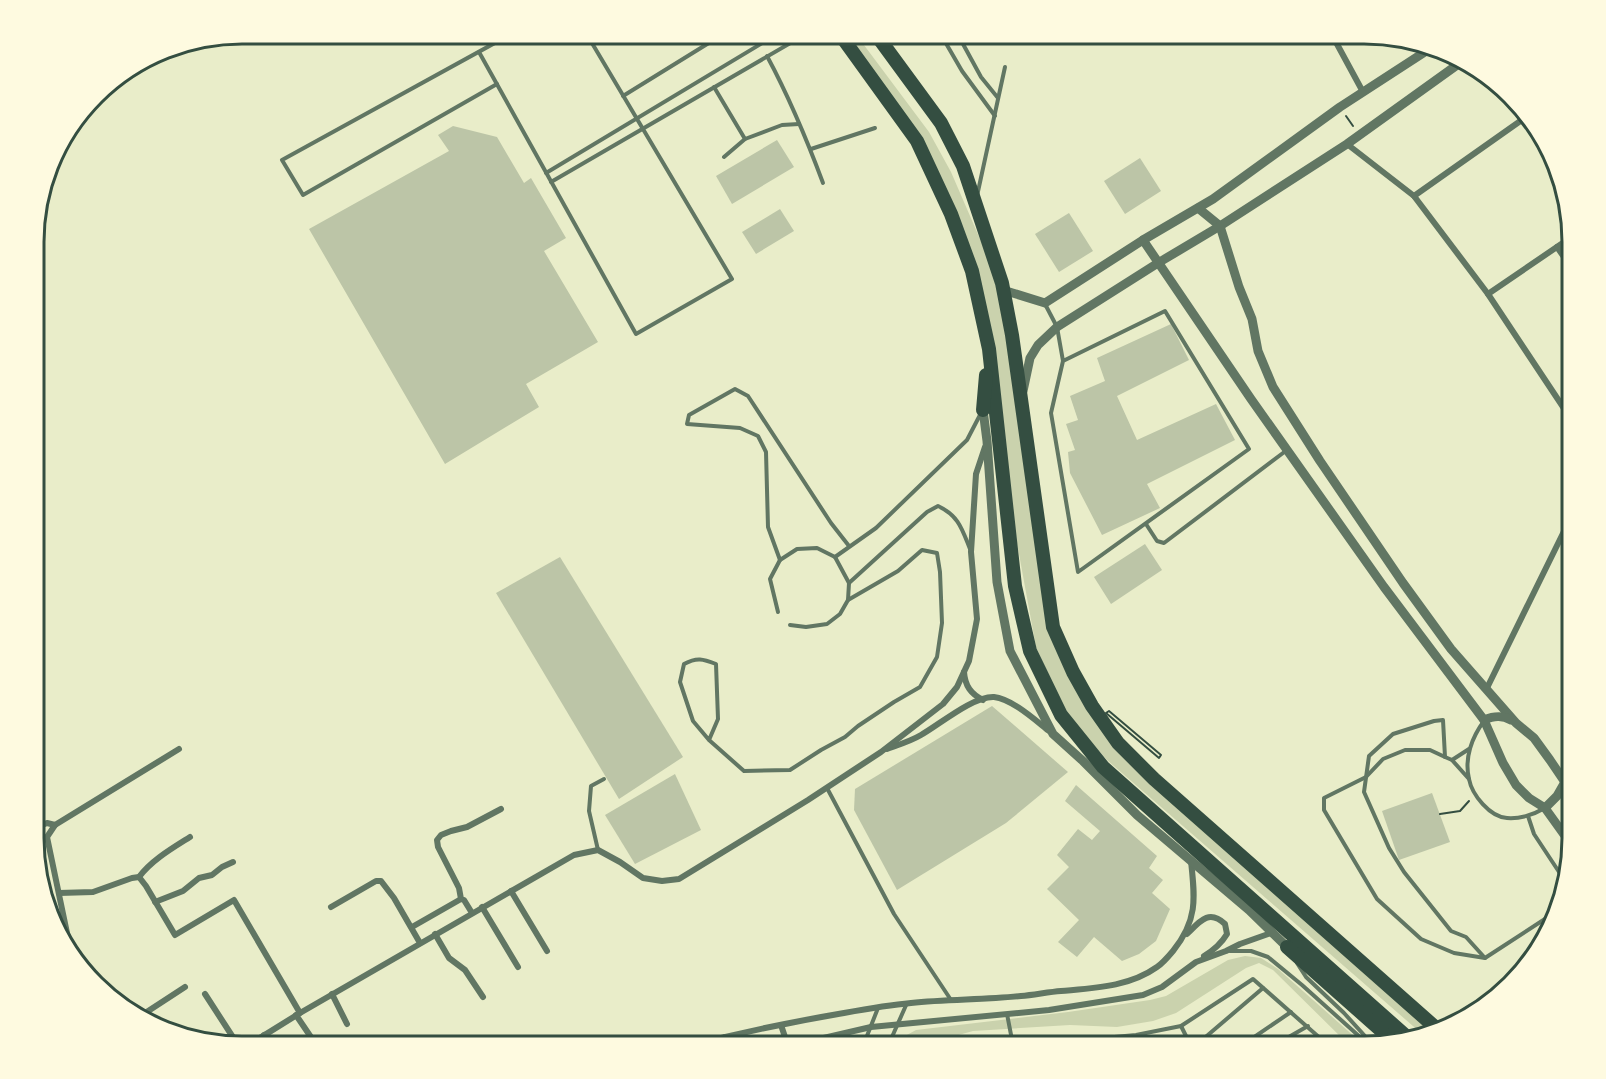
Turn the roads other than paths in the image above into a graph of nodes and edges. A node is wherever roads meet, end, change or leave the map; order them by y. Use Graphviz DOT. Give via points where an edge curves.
graph roads {
  1 [pos="493,44"];
  2 [pos="593,44"];
  3 [pos="707,44"];
  4 [pos="761,44"];
  5 [pos="789,44"];
  6 [pos="883,44"];
  7 [pos="946,44"];
  8 [pos="963,44"];
  9 [pos="1338,44"];
  10 [pos="848,45"];
  11 [pos="479,52"];
  12 [pos="1424,53"];
  13 [pos="767,56"];
  14 [pos="1456,66"];
  15 [pos="1005,67"];
  16 [pos="497,84"];
  17 [pos="714,87"];
  18 [pos="1363,92"];
  19 [pos="624,96"];
  20 [pos="998,99"];
  21 [pos="995,116"];
  22 [pos="637,119"];
  23 [pos="1521,120"];
  24 [pos="799,124"];
  25 [pos="643,128"];
  26 [pos="875,128"];
  27 [pos="745,139"];
  28 [pos="1347,144"];
  29 [pos="811,149"];
  30 [pos="724,157"];
  31 [pos="546,172"];
  32 [pos="551,182"];
  33 [pos="823,183"];
  34 [pos="1414,196"];
  35 [pos="976,202"];
  36 [pos="1198,208"];
  37 [pos="1220,226"];
  38 [pos="1143,240"];
  39 [pos="1562,244"];
  40 [pos="1557,247"];
  41 [pos="1562,254"];
  42 [pos="1158,263"];
  43 [pos="1003,290"];
  44 [pos="1488,294"];
  45 [pos="1045,303"];
  46 [pos="1057,327"];
  47 [pos="989,349"];
  48 [pos="1063,361"];
  49 [pos="1021,400"];
  50 [pos="1562,406"];
  51 [pos="982,410"];
  52 [pos="987,441"];
  53 [pos="1287,450"];
  54 [pos="1146,524"];
  55 [pos="1561,539"];
  56 [pos="849,546"];
  57 [pos="971,552"];
  58 [pos="835,557"];
  59 [pos="780,560"];
  60 [pos="849,583"];
  61 [pos="848,600"];
  62 [pos="778,612"];
  63 [pos="790,625"];
  64 [pos="964,672"];
  65 [pos="1486,690"];
  66 [pos="983,700"];
  67 [pos="1484,720"];
  68 [pos="1516,723"];
  69 [pos="1053,734"];
  70 [pos="709,740"];
  71 [pos="179,749"];
  72 [pos="1470,749"];
  73 [pos="881,752"];
  74 [pos="1445,757"];
  75 [pos="1452,760"];
  76 [pos="1366,777"];
  77 [pos="1562,778"];
  78 [pos="604,779"];
  79 [pos="1469,779"];
  80 [pos="1562,787"];
  81 [pos="826,788"];
  82 [pos="1545,808"];
  83 [pos="501,809"];
  84 [pos="1528,816"];
  85 [pos="44,824"];
  86 [pos="55,825"];
  87 [pos="1562,832"];
  88 [pos="190,837"];
  89 [pos="598,850"];
  90 [pos="1191,860"];
  91 [pos="233,862"];
  92 [pos="1559,873"];
  93 [pos="138,877"];
  94 [pos="511,891"];
  95 [pos="59,893"];
  96 [pos="461,899"];
  97 [pos="155,902"];
  98 [pos="331,907"];
  99 [pos="482,907"];
  100 [pos="472,913"];
  101 [pos="1544,919"];
  102 [pos="412,927"];
  103 [pos="66,929"];
  104 [pos="1271,933"];
  105 [pos="435,934"];
  106 [pos="1184,938"];
  107 [pos="420,943"];
  108 [pos="1287,947"];
  109 [pos="547,951"];
  110 [pos="1226,951"];
  111 [pos="1485,958"];
  112 [pos="1196,962"];
  113 [pos="518,967"];
  114 [pos="185,987"];
  115 [pos="1263,988"];
  116 [pos="205,994"];
  117 [pos="332,994"];
  118 [pos="483,997"];
  119 [pos="951,1000"];
  120 [pos="907,1003"];
  121 [pos="878,1007"];
  122 [pos="148,1011"];
  123 [pos="1291,1011"];
  124 [pos="298,1014"];
  125 [pos="1007,1014"];
  126 [pos="898,1023"];
  127 [pos="347,1024"];
  128 [pos="1431,1024"];
  129 [pos="781,1025"];
  130 [pos="1181,1026"];
  131 [pos="1308,1026"];
  132 [pos="871,1027"];
  133 [pos="1403,1032"];
  134 [pos="1385,1034"];
  135 [pos="232,1035"];
  136 [pos="264,1035"];
  137 [pos="834,1035"];
  138 [pos="867,1035"];
  139 [pos="893,1035"];
  140 [pos="1011,1035"];
  141 [pos="1134,1035"];
  142 [pos="1187,1035"];
  143 [pos="1206,1035"];
  144 [pos="1257,1035"];
  145 [pos="1292,1035"];
  146 [pos="1318,1035"];
  147 [pos="1359,1035"];
  148 [pos="1363,1035"];
  149 [pos="311,1036"];
  150 [pos="731,1036"];
  151 [pos="785,1036"];
  1 -- 11 [label="lane"];
  2 -- 19 [label="lane"];
  3 -- 19 [label="lane"];
  4 -- 22 [label="lane"];
  5 -- 13 [label="lane"];
  6 -- 35 [label="highway" via="941,123"];
  7 -- 21 [label="lane"];
  8 -- 20 [label="lane"];
  9 -- 18 [label="street"];
  10 -- 47 [label="highway" via="917,141 951,214 972,271"];
  11 -- 16 [label="lane"];
  11 -- 16 [label="lane" via="282,160 303,195"];
  12 -- 18 [label="street"];
  13 -- 17 [label="lane"];
  13 -- 24 [label="lane"];
  14 -- 28 [label="street"];
  15 -- 20 [label="lane"];
  16 -- 31 [label="lane"];
  17 -- 25 [label="lane"];
  17 -- 27 [label="lane"];
  18 -- 36 [label="street"];
  19 -- 22 [label="lane"];
  20 -- 21 [label="lane"];
  21 -- 35 [label="lane"];
  22 -- 25 [label="lane"];
  22 -- 31 [label="lane"];
  23 -- 34 [label="street"];
  24 -- 27 [label="lane" via="782,125"];
  24 -- 29 [label="lane"];
  25 -- 32 [label="lane"];
  25 -- 32 [label="lane" via="732,279 636,334"];
  26 -- 29 [label="lane"];
  27 -- 30 [label="lane"];
  28 -- 34 [label="street"];
  28 -- 37 [label="street"];
  29 -- 33 [label="lane"];
  31 -- 32 [label="lane"];
  34 -- 44 [label="street"];
  35 -- 43 [label="highway"];
  36 -- 37 [label="street"];
  36 -- 38 [label="street"];
  37 -- 42 [label="street"];
  37 -- 65 [label="street" via="1273,387 1403,583"];
  38 -- 42 [label="street"];
  38 -- 45 [label="street"];
  39 -- 40 [label="street"];
  40 -- 41 [label="street"];
  40 -- 44 [label="street"];
  42 -- 46 [label="street"];
  42 -- 53 [label="street"];
  43 -- 45 [label="street"];
  43 -- 49 [label="highway"];
  44 -- 50 [label="street"];
  45 -- 46 [label="lane"];
  46 -- 48 [label="lane"];
  46 -- 49 [label="street" via="1030,358"];
  47 -- 51 [label="highway"];
  47 -- 133 [label="highway" via="1016,586 1030,651 1061,715 1103,767"];
  48 -- 54 [label="lane" via="1051,413 1078,572"];
  48 -- 54 [label="lane" via="1166,311 1250,449"];
  49 -- 128 [label="highway" via="1053,627 1092,706 1118,742 1154,779"];
  51 -- 52 [label="street"];
  51 -- 56 [label="lane" via="967,440 876,528"];
  52 -- 57 [label="street" via="976,474"];
  52 -- 69 [label="street" via="997,582 1010,651"];
  53 -- 54 [label="lane" via="1164,543 1157,541"];
  53 -- 67 [label="street"];
  55 -- 65 [label="street"];
  56 -- 58 [label="lane"];
  56 -- 59 [label="lane" via="748,396 735,389 688,415 687,424 740,428 758,436 766,452 768,527"];
  57 -- 60 [label="lane" via="959,522 938,506"];
  57 -- 64 [label="street" via="977,619"];
  58 -- 59 [label="lane" via="817,548 797,549"];
  58 -- 60 [label="lane"];
  59 -- 62 [label="lane" via="770,579"];
  60 -- 61 [label="lane"];
  61 -- 63 [label="lane" via="840,614 827,624"];
  61 -- 70 [label="lane" via="898,571 922,549 937,553 942,623 937,657 920,687 790,770 744,771"];
  64 -- 66 [label="street" via="969,689"];
  64 -- 73 [label="street" via="943,704"];
  65 -- 68 [label="street"];
  66 -- 69 [label="street" via="993,697 1010,702"];
  66 -- 73 [label="street" via="920,736"];
  67 -- 68 [label="street" via="1501,716"];
  67 -- 72 [label="lane"];
  67 -- 82 [label="street" via="1516,785"];
  68 -- 77 [label="street" via="1534,738"];
  69 -- 90 [label="street" via="1137,815"];
  70 -- 70 [label="lane" via="693,721 680,682 684,664 694,659 716,664 718,719"];
  71 -- 86 [label="street"];
  72 -- 75 [label="lane"];
  72 -- 79 [label="lane"];
  73 -- 81 [label="street"];
  74 -- 75 [label="lane"];
  74 -- 76 [label="lane" via="1430,750 1406,750 1383,759"];
  74 -- 76 [label="lane" via="1443,720 1434,721 1393,734 1369,756"];
  75 -- 79 [label="lane"];
  76 -- 111 [label="lane" via="1364,792 1404,872 1451,931 1466,937"];
  76 -- 111 [label="lane" via="1324,798 1324,810 1377,898 1421,939 1454,953"];
  78 -- 89 [label="lane" via="591,786 589,811"];
  79 -- 84 [label="lane" via="1475,795 1487,809 1505,818"];
  80 -- 82 [label="street"];
  81 -- 89 [label="street" via="679,879 644,878"];
  81 -- 119 [label="lane" via="894,914"];
  82 -- 84 [label="lane"];
  82 -- 87 [label="street"];
  83 -- 96 [label="street" via="437,840"];
  84 -- 92 [label="lane" via="1534,834"];
  85 -- 86 [label="street"];
  86 -- 95 [label="street" via="47,837"];
  88 -- 93 [label="street" via="164,853"];
  89 -- 94 [label="street" via="574,855"];
  90 -- 104 [label="street"];
  90 -- 106 [label="street" via="1194,893"];
  91 -- 97 [label="street"];
  93 -- 95 [label="street" via="93,892"];
  93 -- 97 [label="street"];
  94 -- 99 [label="street"];
  94 -- 109 [label="street"];
  95 -- 103 [label="street"];
  96 -- 100 [label="street"];
  96 -- 102 [label="street"];
  97 -- 124 [label="street" via="175,935 234,900"];
  98 -- 102 [label="street" via="376,880 381,881"];
  99 -- 100 [label="street"];
  99 -- 113 [label="street"];
  100 -- 105 [label="street"];
  101 -- 111 [label="lane"];
  102 -- 107 [label="street"];
  104 -- 108 [label="street"];
  104 -- 110 [label="street"];
  105 -- 107 [label="street"];
  105 -- 118 [label="street" via="449,958 465,970"];
  106 -- 112 [label="street" via="1207,917 1216,917 1225,924 1224,939"];
  106 -- 119 [label="street" via="1160,966 1128,982 1023,996"];
  107 -- 117 [label="street"];
  108 -- 134 [label="highway"];
  108 -- 148 [label="lane" via="1305,977"];
  110 -- 112 [label="street"];
  110 -- 147 [label="lane" via="1251,951 1268,957"];
  112 -- 125 [label="street" via="1162,987 1143,995"];
  114 -- 122 [label="street"];
  115 -- 123 [label="lane"];
  115 -- 130 [label="lane" via="1253,979"];
  115 -- 143 [label="lane"];
  116 -- 135 [label="street"];
  117 -- 124 [label="street"];
  117 -- 127 [label="street"];
  119 -- 120 [label="street"];
  120 -- 121 [label="street"];
  120 -- 126 [label="lane"];
  121 -- 129 [label="street"];
  121 -- 132 [label="lane"];
  123 -- 131 [label="lane"];
  123 -- 144 [label="lane"];
  124 -- 136 [label="street"];
  124 -- 149 [label="street"];
  125 -- 126 [label="street"];
  125 -- 140 [label="lane"];
  126 -- 132 [label="street"];
  126 -- 139 [label="lane"];
  129 -- 150 [label="street"];
  129 -- 151 [label="street"];
  130 -- 141 [label="lane"];
  130 -- 142 [label="lane"];
  131 -- 145 [label="lane"];
  131 -- 146 [label="lane"];
  132 -- 137 [label="street"];
  132 -- 138 [label="lane"];
}
